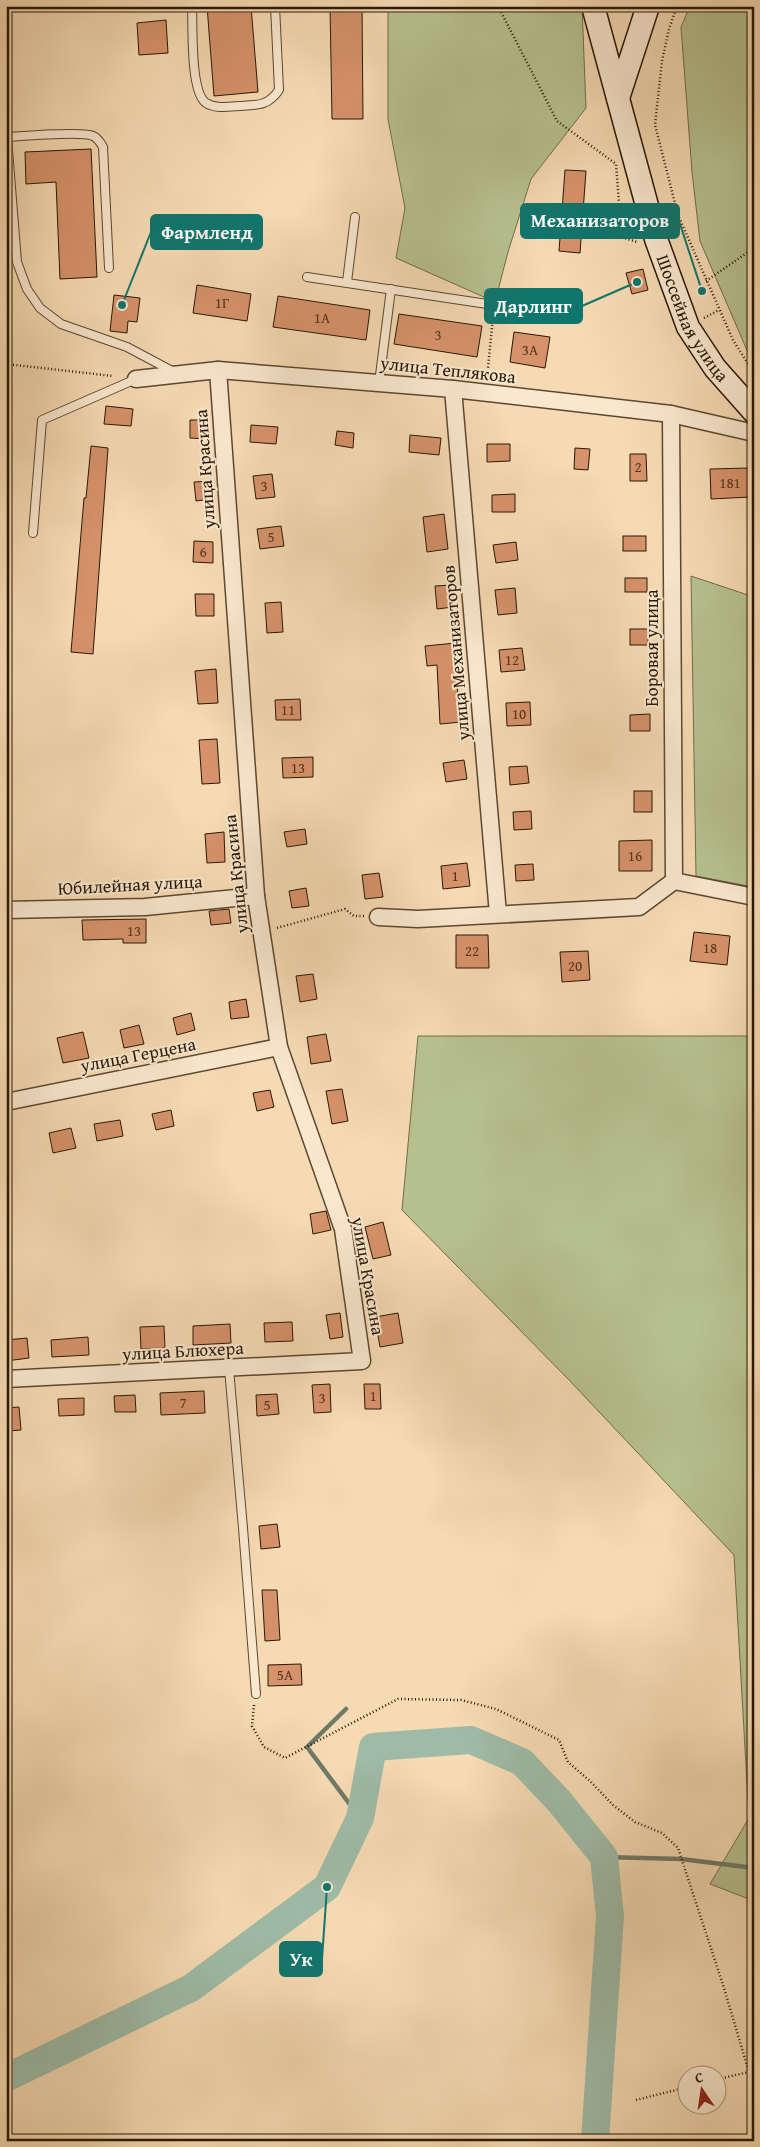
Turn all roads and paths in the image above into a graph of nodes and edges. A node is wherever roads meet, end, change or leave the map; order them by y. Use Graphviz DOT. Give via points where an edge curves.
graph roads {
  1 [pos="192,6"];
  2 [pos="275,6"];
  3 [pos="498,6"];
  4 [pos="593,6"];
  5 [pos="648,6"];
  6 [pos="677,6"];
  7 [pos="618,98"];
  8 [pos="6,125"];
  9 [pos="7,137"];
  10 [pos="592,212"];
  11 [pos="619,214"];
  12 [pos="650,216"];
  13 [pos="354,217"];
  14 [pos="641,243"];
  15 [pos="754,248"];
  16 [pos="108,268"];
  17 [pos="306,277"];
  18 [pos="706,281"];
  19 [pos="347,282"];
  20 [pos="391,289"];
  21 [pos="494,305"];
  22 [pos="719,310"];
  23 [pos="688,327"];
  24 [pos="6,364"];
  25 [pos="218,370"];
  26 [pos="754,370"];
  27 [pos="178,374"];
  28 [pos="136,379"];
  29 [pos="379,383"];
  30 [pos="454,389"];
  31 [pos="485,393"];
  32 [pos="754,412"];
  33 [pos="671,414"];
  34 [pos="754,434"];
  35 [pos="33,533"];
  36 [pos="674,881"];
  37 [pos="256,896"];
  38 [pos="754,897"];
  39 [pos="6,910"];
  40 [pos="498,914"];
  41 [pos="378,917"];
  42 [pos="261,931"];
  43 [pos="279,1047"];
  44 [pos="6,1102"];
  45 [pos="362,1361"];
  46 [pos="229,1369"];
  47 [pos="6,1379"];
  48 [pos="256,1694"];
  49 [pos="749,2072"];
  50 [pos="728,2077"];
  51 [pos="754,2089"];
  52 [pos="678,2090"];
  53 [pos="636,2100"];
  1 -- 2 [label="lane" via="195,82 198,95 215,107 260,105 273,99 279,90"];
  3 -- 11 [label="path" via="557,121 616,164"];
  4 -- 7 [label="main road, Шоссейная улица"];
  5 -- 7 [label="main road"];
  6 -- 18 [label="path" via="662,61 655,125 678,215"];
  7 -- 12 [label="main road, Шоссейная улица"];
  8 -- 9 [label="lane"];
  9 -- 16 [label="lane" via="79,134 98,139 103,147"];
  9 -- 27 [label="lane" via="17,262 26,289 40,308 61,324 127,347"];
  10 -- 11 [label="lane"];
  11 -- 12 [label="lane"];
  11 -- 14 [label="path" via="621,237"];
  12 -- 23 [label="main road, Шоссейная улица"];
  13 -- 19 [label="lane"];
  15 -- 18 [label="path"];
  17 -- 19 [label="lane"];
  18 -- 22 [label="path"];
  19 -- 20 [label="lane"];
  20 -- 21 [label="lane"];
  20 -- 29 [label="lane"];
  21 -- 31 [label="path"];
  22 -- 23 [label="path"];
  22 -- 26 [label="path" via="733,340"];
  23 -- 32 [label="main road, Шоссейная улица" via="715,368"];
  24 -- 28 [label="path"];
  25 -- 27 [label="street, улица Теплякова"];
  25 -- 29 [label="street, улица Теплякова"];
  25 -- 37 [label="street, улица Красина"];
  27 -- 28 [label="street, улица Теплякова"];
  28 -- 35 [label="lane" via="42,420"];
  29 -- 30 [label="street, улица Теплякова"];
  30 -- 31 [label="street, улица Теплякова"];
  30 -- 40 [label="street, улица Механизаторов"];
  31 -- 33 [label="street, улица Теплякова"];
  33 -- 34 [label="street, улица Теплякова"];
  33 -- 36 [label="street, Боровая улица"];
  36 -- 38 [label="street"];
  36 -- 40 [label="street" via="639,907"];
  37 -- 39 [label="street, Юбилейная улица" via="145,907"];
  37 -- 42 [label="street, улица Красина"];
  40 -- 41 [label="street"];
  41 -- 42 [label="path" via="354,916 345,909"];
  42 -- 43 [label="street, улица Красина"];
  43 -- 44 [label="street, улица Герцена"];
  43 -- 45 [label="street, улица Красина" via="343,1228"];
  45 -- 46 [label="street, улица Блюхера"];
  46 -- 47 [label="street, улица Блюхера"];
  46 -- 48 [label="lane"];
  48 -- 49 [label="path" via="252,1726 264,1748 285,1758 398,1699 461,1700 496,1709 559,1740 568,1762 613,1805 635,1822 662,1833 678,1848"];
  49 -- 50 [label="path"];
  49 -- 51 [label="path"];
  52 -- 53 [label="path"];
}
